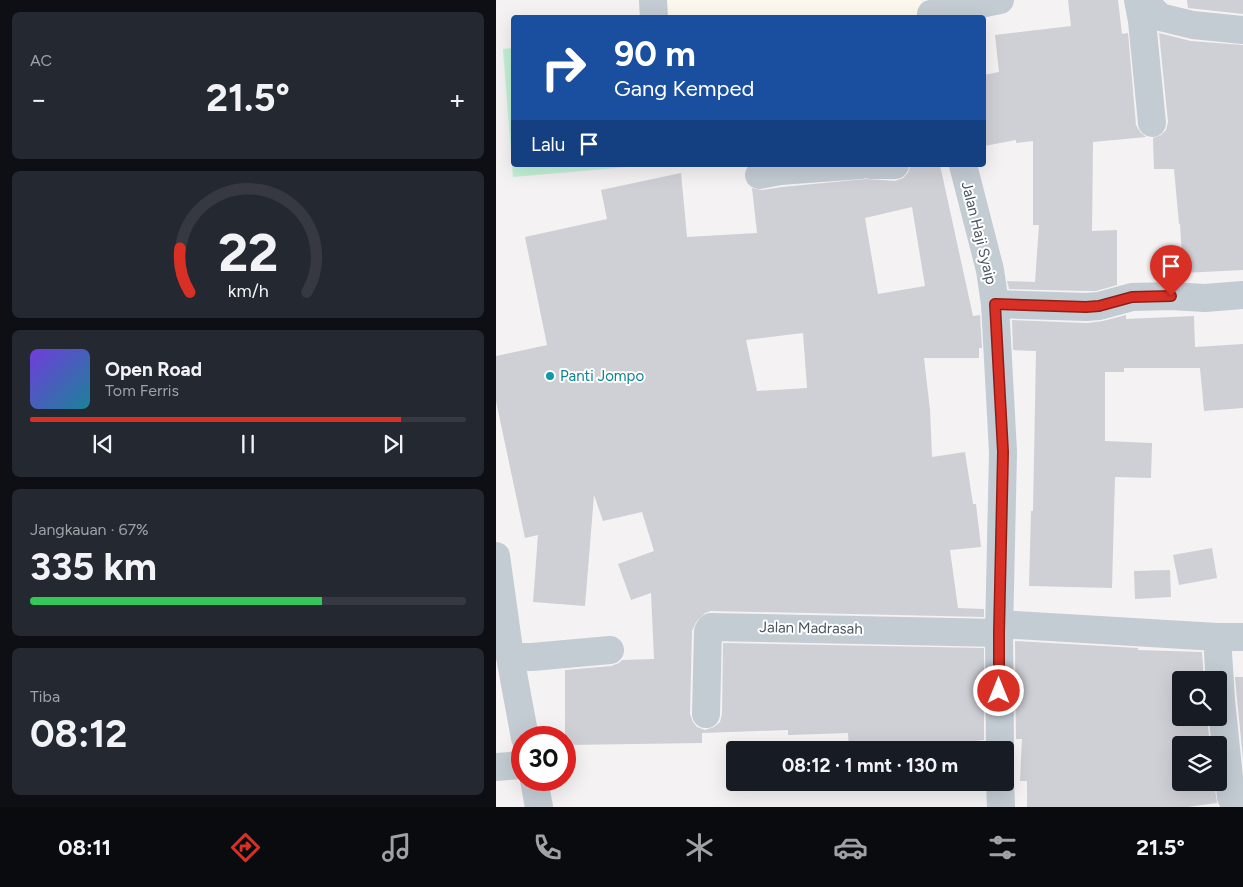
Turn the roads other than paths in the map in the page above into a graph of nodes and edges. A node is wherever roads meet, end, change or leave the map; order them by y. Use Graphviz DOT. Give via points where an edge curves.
graph roads {
  1 [pos="653,0"];
  2 [pos="1000,0"];
  3 [pos="1138,0"];
  4 [pos="1143,0"];
  5 [pos="930,10"];
  6 [pos="654,15"];
  7 [pos="1243,30"];
  8 [pos="1152,123"];
  9 [pos="834,167"];
  10 [pos="963,167"];
  11 [pos="759,175"];
  12 [pos="1243,295"];
  13 [pos="995,304"];
  14 [pos="496,556"];
  15 [pos="999,628"];
  16 [pos="1230,637"];
  17 [pos="610,650"];
  18 [pos="510,657"];
  19 [pos="706,714"];
  20 [pos="524,726"];
  21 [pos="1000,741"];
  22 [pos="511,765"];
  23 [pos="496,767"];
  24 [pos="536,791"];
  25 [pos="1000,791"];
  26 [pos="1243,806"];
  27 [pos="538,807"];
  28 [pos="1001,807"];
  1 -- 6 [label="street"];
  2 -- 5 [label="street"];
  3 -- 8 [label="street"];
  4 -- 7 [label="street" via="1160,17 1193,25"];
  9 -- 11 [label="street"];
  10 -- 13 [label="street, Jalan Haji Syaip" via="990,270"];
  12 -- 13 [label="street" via="1132,297 1086,307"];
  13 -- 15 [label="street, Jalan Haji Syaip" via="1003,452"];
  14 -- 18 [label="street"];
  15 -- 16 [label="street, Jalan Madrasah"];
  15 -- 19 [label="street, Jalan Madrasah" via="711,627 708,631"];
  15 -- 21 [label="street, Jalan Haji Syaip"];
  16 -- 26 [label="street" via="1220,700 1230,797 1235,805"];
  17 -- 18 [label="street"];
  18 -- 20 [label="street"];
  22 -- 23 [label="street"];
  24 -- 27 [label="street"];
  25 -- 28 [label="street"];
}
